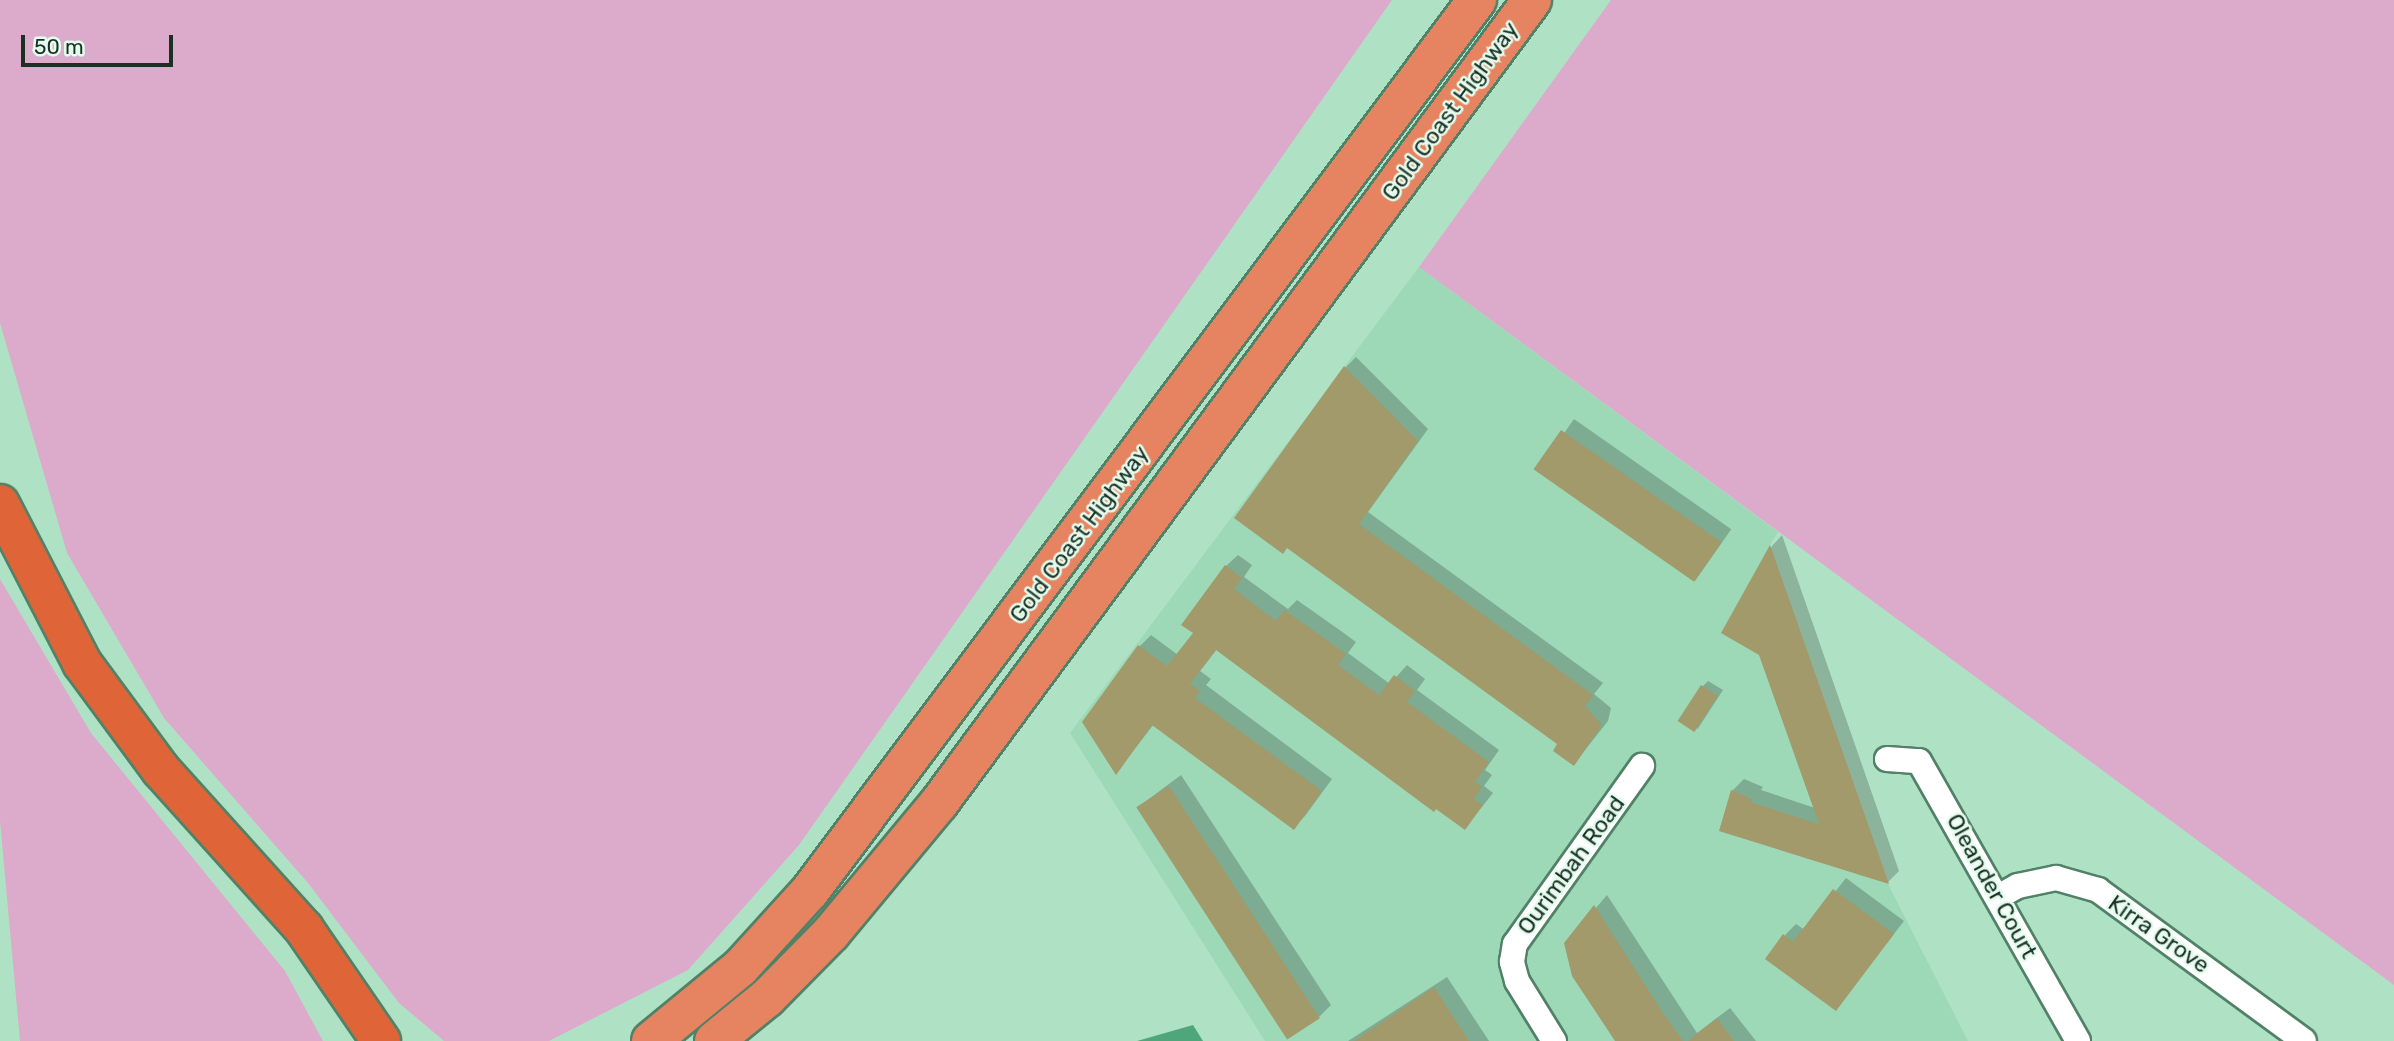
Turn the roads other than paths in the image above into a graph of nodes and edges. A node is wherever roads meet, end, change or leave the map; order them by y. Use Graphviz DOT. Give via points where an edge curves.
graph roads {
  1 [pos="1477,0"];
  2 [pos="1532,0"];
  3 [pos="0,504"];
  4 [pos="1887,759"];
  5 [pos="1642,766"];
  6 [pos="1998,897"];
  7 [pos="339,975"];
  8 [pos="367,1041"];
  9 [pos="381,1041"];
  10 [pos="651,1041"];
  11 [pos="714,1041"];
  12 [pos="1554,1041"];
  13 [pos="2078,1041"];
  14 [pos="2304,1041"];
  1 -- 10 [label="highway, Gold Coast Highway" via="810,891 740,968"];
  2 -- 11 [label="highway, Gold Coast Highway" via="939,803 831,933 767,998"];
  3 -- 7 [label="highway" via="82,663 161,770 304,929"];
  4 -- 6 [label="street, Oleander Court" via="1919,761"];
  5 -- 12 [label="street, Ourimbah Road" via="1515,944 1512,962 1517,981"];
  6 -- 13 [label="street, Oleander Court"];
  6 -- 14 [label="street, Kirra Grove" via="2018,886 2056,878 2098,890"];
  7 -- 8 [label="highway"];
  7 -- 9 [label="highway"];
}
